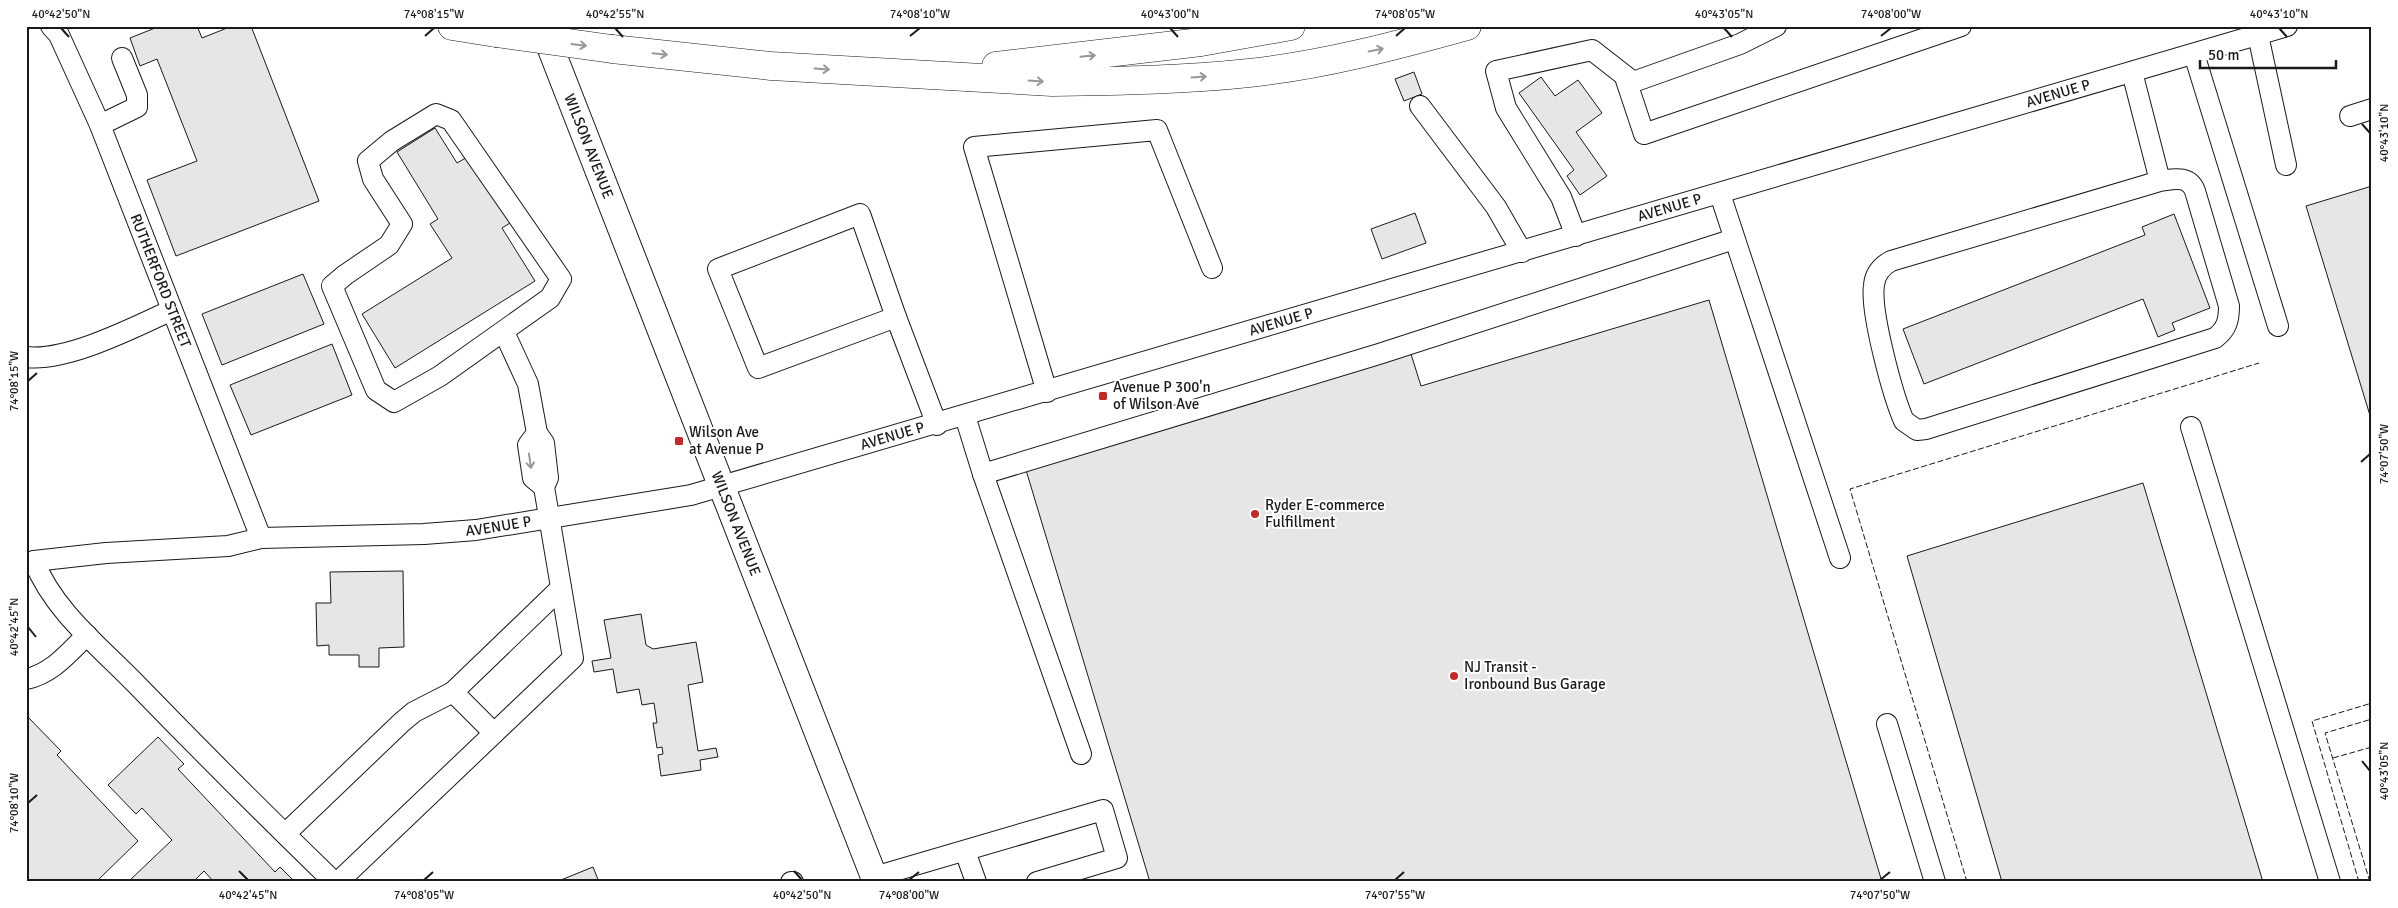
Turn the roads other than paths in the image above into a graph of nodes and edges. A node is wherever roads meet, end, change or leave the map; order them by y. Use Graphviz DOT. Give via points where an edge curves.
graph roads {
  1 [pos="51,26"];
  2 [pos="452,26"];
  3 [pos="542,26"];
  4 [pos="1291,26"];
  5 [pos="1467,26"];
  6 [pos="1776,26"];
  7 [pos="1961,26"];
  8 [pos="2287,26"];
  9 [pos="2258,35"];
  10 [pos="2194,54"];
  11 [pos="122,58"];
  12 [pos="2132,72"];
  13 [pos="935,74"];
  14 [pos="1626,77"];
  15 [pos="1420,106"];
  16 [pos="2372,109"];
  17 [pos="2350,116"];
  18 [pos="100,125"];
  19 [pos="2286,164"];
  20 [pos="2160,181"];
  21 [pos="1720,194"];
  22 [pos="1576,236"];
  23 [pos="1734,239"];
  24 [pos="1522,252"];
  25 [pos="1212,268"];
  26 [pos="172,310"];
  27 [pos="896,317"];
  28 [pos="2278,326"];
  29 [pos="504,332"];
  30 [pos="26,357"];
  31 [pos="1047,392"];
  32 [pos="965,416"];
  33 [pos="936,425"];
  34 [pos="2191,427"];
  35 [pos="983,474"];
  36 [pos="722,488"];
  37 [pos="549,520"];
  38 [pos="262,538"];
  39 [pos="1840,558"];
  40 [pos="30,564"];
  41 [pos="561,588"];
  42 [pos="88,635"];
  43 [pos="26,679"];
  44 [pos="453,692"];
  45 [pos="1886,724"];
  46 [pos="494,733"];
  47 [pos="1081,754"];
  48 [pos="285,834"];
  49 [pos="965,851"];
  50 [pos="875,880"];
  51 [pos="334,882"];
  52 [pos="338,882"];
  53 [pos="976,882"];
  54 [pos="1037,882"];
  55 [pos="1935,882"];
  56 [pos="2330,882"];
  1 -- 18 [label="street, RUTHERFORD STREET"];
  2 -- 13 [label="highway, one-way, bridge" via="612,49 771,66"];
  3 -- 36 [label="main road, WILSON AVENUE"];
  13 -- 4 [label="highway, one-way" via="1201,42"];
  13 -- 5 [label="highway, one-way" via="1052,82 1249,73 1329,61"];
  6 -- 14 [label="street" via="1740,44 1632,82"];
  7 -- 14 [label="street" via="1644,134"];
  8 -- 9 [label="street, AVENUE P"];
  9 -- 10 [label="street, AVENUE P"];
  9 -- 19 [label="street"];
  10 -- 12 [label="street, AVENUE P"];
  10 -- 28 [label="street"];
  11 -- 18 [label="street" via="137,95 137,107"];
  12 -- 20 [label="street"];
  12 -- 21 [label="street, AVENUE P"];
  14 -- 22 [label="street" via="1592,50 1496,71 1506,108 1561,197"];
  15 -- 24 [label="street" via="1501,214"];
  16 -- 17 [label="street"];
  18 -- 26 [label="street, RUTHERFORD STREET"];
  20 -- 20 [label="street" via="1884,265 1874,284 1876,323 1904,421 1917,430 1926,429 2205,341 2221,333 2227,325 2229,306 2193,185 2182,179"];
  21 -- 22 [label="street, AVENUE P"];
  21 -- 23 [label="street"];
  22 -- 24 [label="street, AVENUE P"];
  23 -- 35 [label="street" via="1379,354"];
  23 -- 39 [label="street"];
  24 -- 31 [label="street, AVENUE P"];
  25 -- 31 [label="street" via="1157,130 974,147"];
  26 -- 30 [label="street" via="87,347 37,358"];
  26 -- 38 [label="street, RUTHERFORD STREET"];
  27 -- 27 [label="street" via="860,214 718,269 758,368"];
  27 -- 33 [label="street"];
  29 -- 29 [label="street" via="440,376 394,402 376,390 332,286 389,245 402,224 373,179 368,161 392,140 436,114 451,120 561,279 550,298"];
  29 -- 37 [label="street" via="528,384 537,434 528,445 529,461 533,478 544,487"];
  31 -- 32 [label="street, AVENUE P"];
  32 -- 33 [label="street, AVENUE P"];
  32 -- 35 [label="street"];
  33 -- 36 [label="street, AVENUE P"];
  34 -- 56 [label="street"];
  35 -- 47 [label="street"];
  36 -- 37 [label="street, AVENUE P"];
  36 -- 50 [label="main road, WILSON AVENUE"];
  37 -- 38 [label="street, AVENUE P" via="424,534"];
  37 -- 41 [label="street"];
  38 -- 40 [label="street, AVENUE P" via="228,546 106,553"];
  40 -- 42 [label="street" via="42,583"];
  41 -- 44 [label="street"];
  41 -- 46 [label="street" via="573,658"];
  42 -- 43 [label="street" via="51,669"];
  42 -- 48 [label="street"];
  44 -- 46 [label="street"];
  44 -- 48 [label="street" via="408,717"];
  45 -- 55 [label="street"];
  46 -- 52 [label="street"];
  48 -- 51 [label="street"];
  49 -- 50 [label="street"];
  49 -- 53 [label="street"];
  49 -- 54 [label="street" via="1103,810 1117,858"];
}
